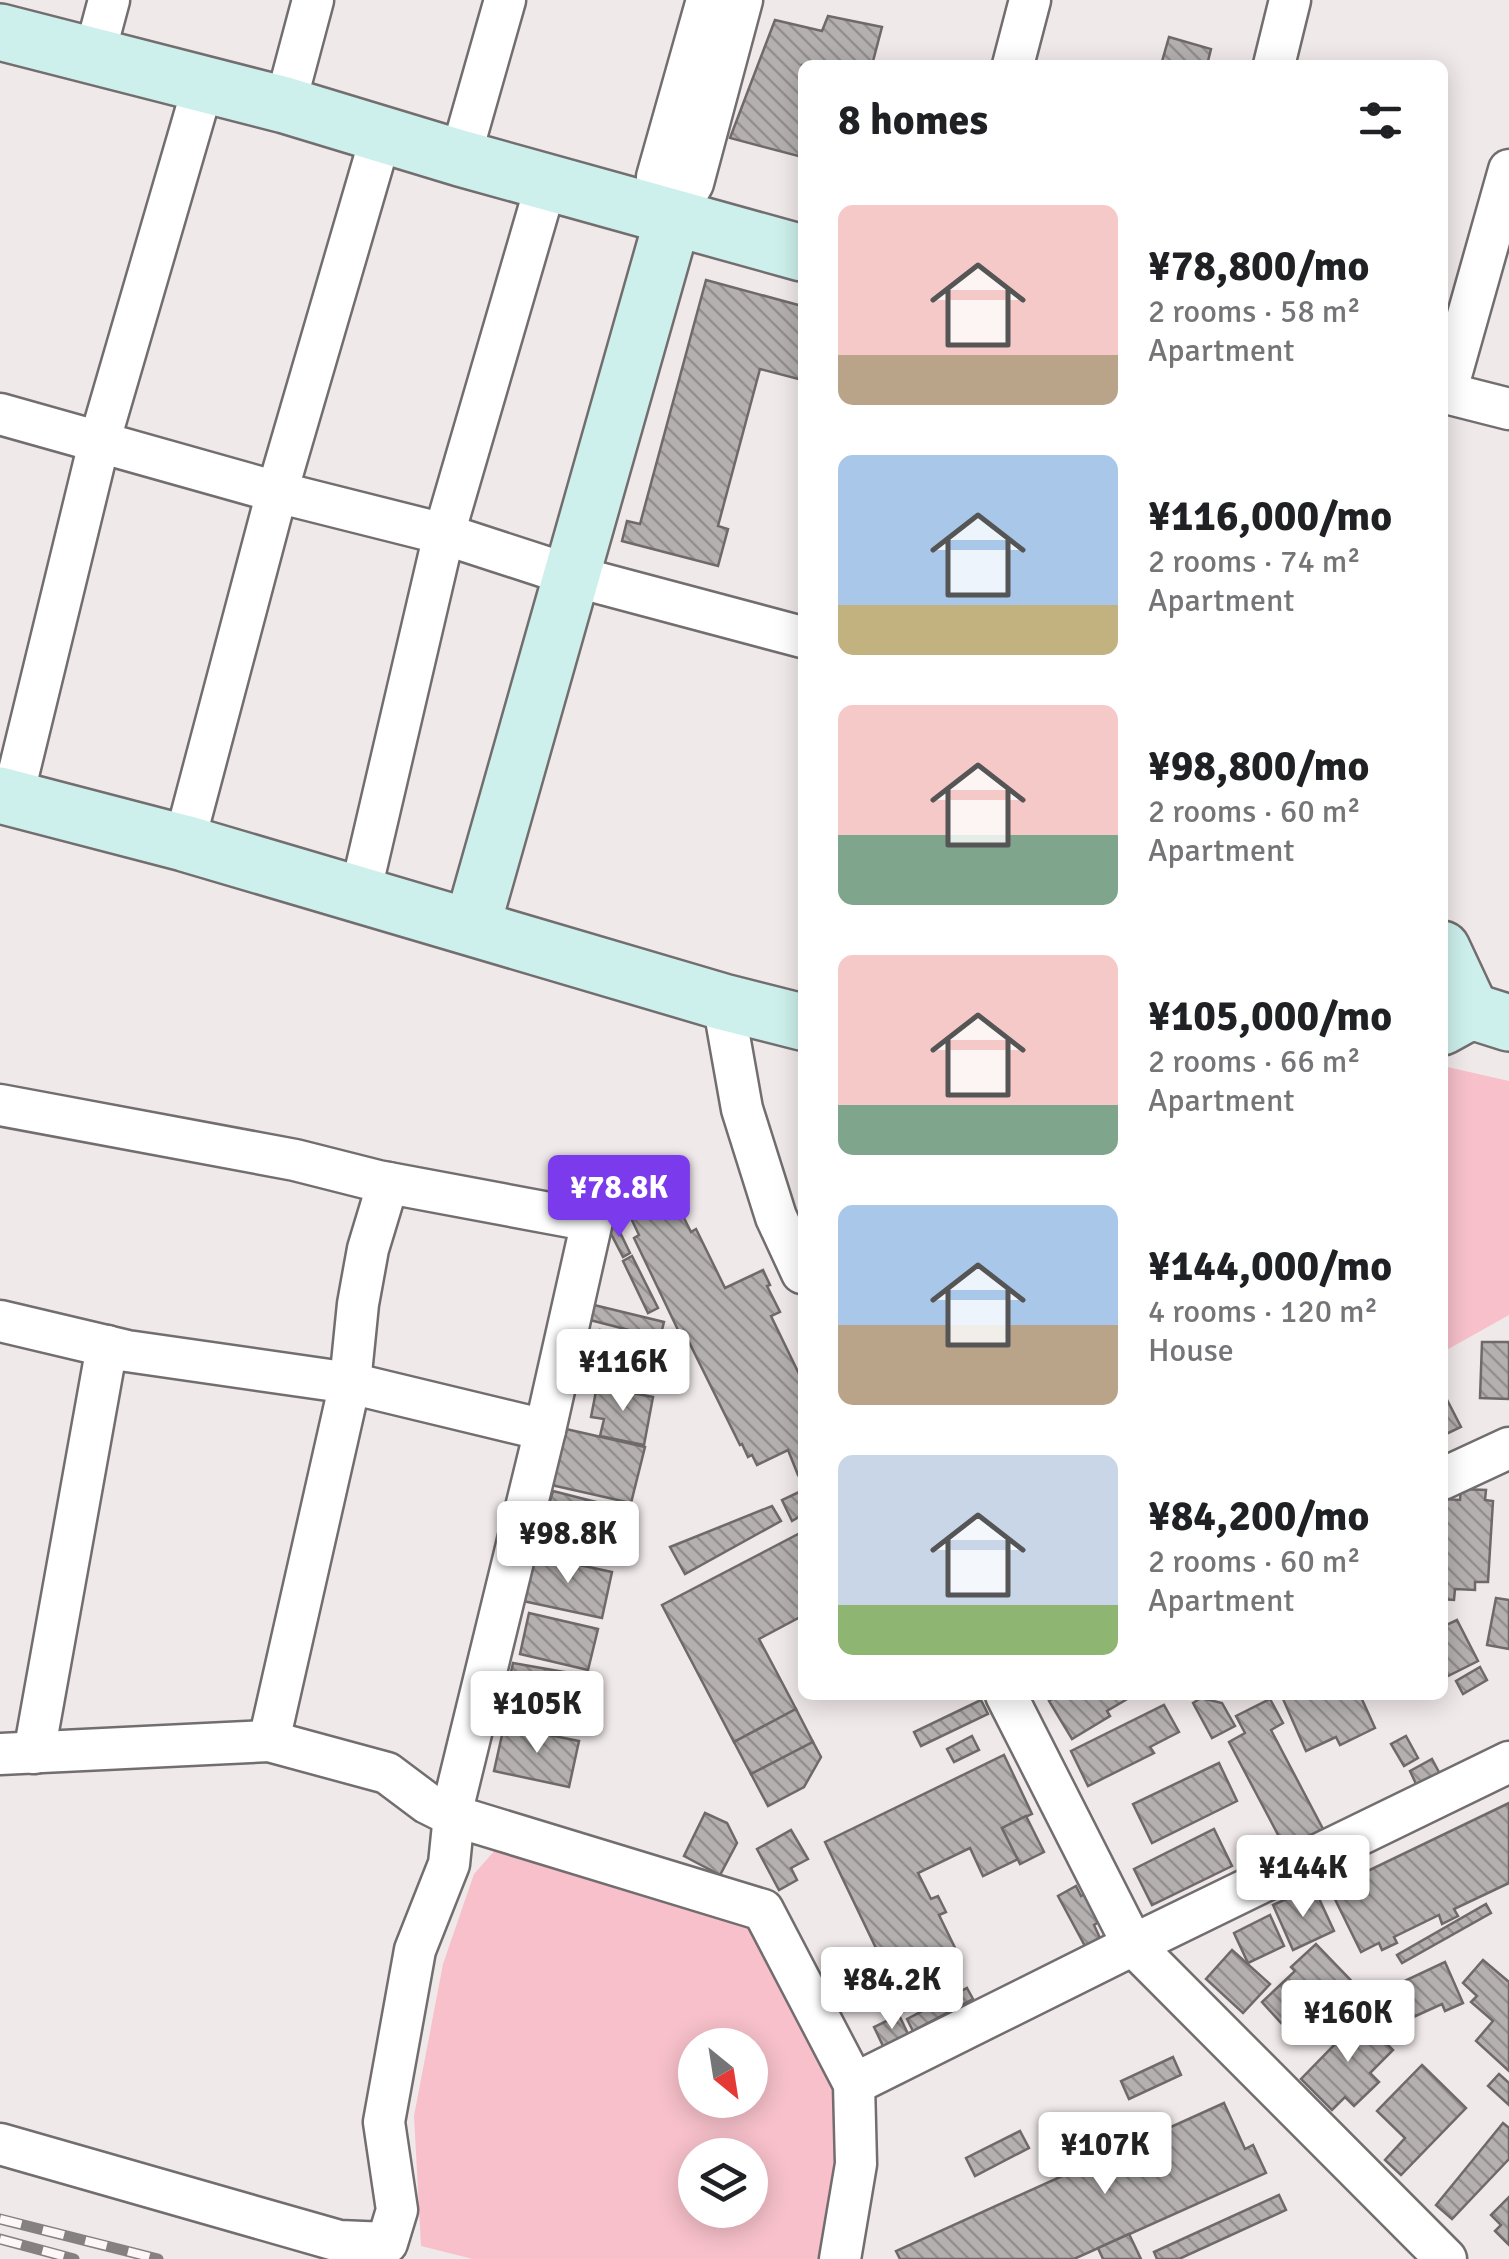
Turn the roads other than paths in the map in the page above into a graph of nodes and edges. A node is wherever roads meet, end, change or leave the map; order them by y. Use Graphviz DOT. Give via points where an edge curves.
graph roads {
  1 [pos="109,0"];
  2 [pos="313,0"];
  3 [pos="505,0"];
  4 [pos="707,0"];
  5 [pos="742,0"];
  6 [pos="1030,0"];
  7 [pos="1290,0"];
  8 [pos="0,32"];
  9 [pos="94,56"];
  10 [pos="1013,60"];
  11 [pos="1275,60"];
  12 [pos="204,84"];
  13 [pos="285,106"];
  14 [pos="381,136"];
  15 [pos="460,158"];
  16 [pos="1509,170"];
  17 [pos="547,181"];
  18 [pos="672,218"];
  19 [pos="798,252"];
  20 [pos="1448,378"];
  21 [pos="1448,393"];
  22 [pos="1509,410"];
  23 [pos="0,414"];
  24 [pos="99,443"];
  25 [pos="278,492"];
  26 [pos="444,534"];
  27 [pos="572,576"];
  28 [pos="798,636"];
  29 [pos="6,798"];
  30 [pos="184,844"];
  31 [pos="360,894"];
  32 [pos="472,926"];
  33 [pos="1448,962"];
  34 [pos="724,1002"];
  35 [pos="1474,1020"];
  36 [pos="798,1021"];
  37 [pos="0,1105"];
  38 [pos="388,1182"];
  39 [pos="798,1264"];
  40 [pos="0,1322"];
  41 [pos="107,1346"];
  42 [pos="350,1383"];
  43 [pos="546,1430"];
  44 [pos="1509,1448"];
  45 [pos="1448,1477"];
  46 [pos="1009,1700"];
  47 [pos="269,1741"];
  48 [pos="17,1754"];
  49 [pos="1509,1762"];
  50 [pos="451,1815"];
  51 [pos="1133,1945"];
  52 [pos="854,2084"];
  53 [pos="0,2144"];
  54 [pos="840,2259"];
  55 [pos="1446,2259"];
  1 -- 9 [label="street"];
  2 -- 13 [label="street"];
  3 -- 15 [label="street"];
  4 -- 18 [label="street" via="657,177"];
  5 -- 18 [label="street" via="693,183"];
  6 -- 10 [label="street"];
  7 -- 11 [label="street"];
  8 -- 9 [label="street"];
  9 -- 12 [label="street"];
  12 -- 13 [label="street"];
  12 -- 24 [label="street"];
  13 -- 14 [label="street"];
  14 -- 15 [label="street"];
  14 -- 25 [label="street"];
  15 -- 17 [label="street"];
  16 -- 20 [label="street"];
  17 -- 18 [label="street"];
  17 -- 26 [label="street"];
  18 -- 19 [label="street"];
  18 -- 27 [label="street"];
  21 -- 22 [label="street"];
  23 -- 24 [label="street"];
  24 -- 25 [label="street"];
  24 -- 29 [label="street"];
  25 -- 26 [label="street"];
  25 -- 30 [label="street"];
  26 -- 27 [label="street"];
  26 -- 31 [label="street"];
  27 -- 28 [label="street"];
  27 -- 32 [label="street"];
  29 -- 30 [label="street"];
  30 -- 31 [label="street"];
  31 -- 32 [label="street"];
  32 -- 34 [label="street"];
  33 -- 35 [label="street"];
  34 -- 36 [label="street"];
  34 -- 39 [label="street" via="742,1109"];
  37 -- 38 [label="street"];
  38 -- 42 [label="street" via="368,1249"];
  38 -- 43 [label="street" via="592,1221"];
  40 -- 41 [label="street"];
  41 -- 42 [label="street"];
  41 -- 48 [label="street"];
  42 -- 43 [label="street"];
  42 -- 47 [label="street"];
  43 -- 50 [label="street"];
  44 -- 45 [label="street"];
  46 -- 51 [label="street"];
  47 -- 48 [label="street"];
  47 -- 50 [label="street" via="387,1773"];
  49 -- 51 [label="street"];
  50 -- 52 [label="street" via="763,1910"];
  50 -- 53 [label="street" via="449,1864 415,1950 384,2122 396,2210 387,2243 339,2240"];
  51 -- 52 [label="street"];
  51 -- 55 [label="street"];
  52 -- 54 [label="street" via="856,2164"];
}
